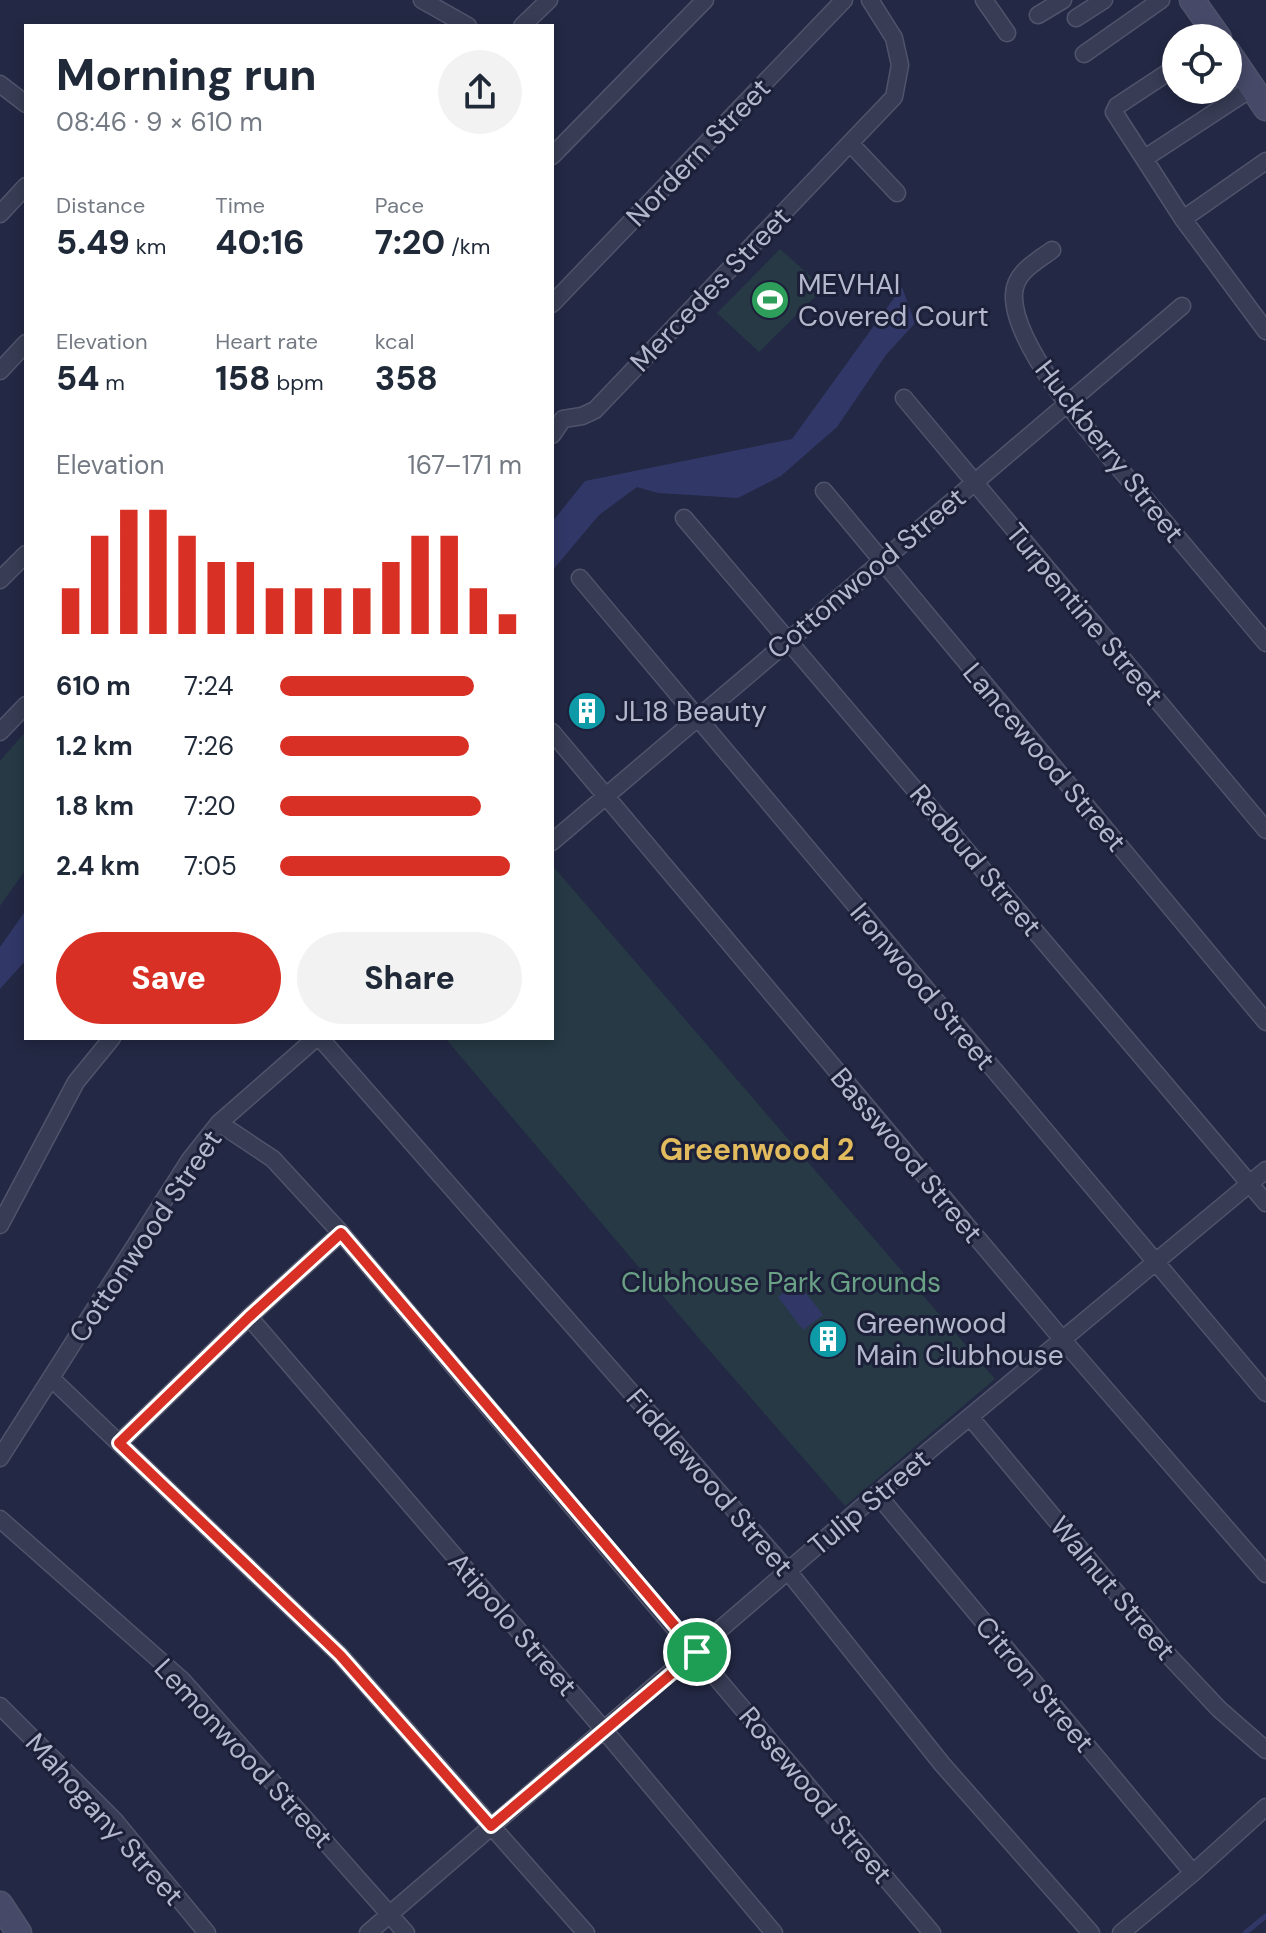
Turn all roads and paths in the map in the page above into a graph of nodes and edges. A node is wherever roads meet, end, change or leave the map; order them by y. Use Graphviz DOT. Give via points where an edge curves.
graph roads {
  1 [pos="422,0"];
  2 [pos="549,0"];
  3 [pos="705,0"];
  4 [pos="844,0"];
  5 [pos="870,0"];
  6 [pos="984,0"];
  7 [pos="1063,0"];
  8 [pos="1104,0"];
  9 [pos="1161,0"];
  10 [pos="1192,0"];
  11 [pos="1038,15"];
  12 [pos="1076,18"];
  13 [pos="464,24"];
  14 [pos="524,24"];
  15 [pos="1209,24"];
  16 [pos="1007,33"];
  17 [pos="1084,54"];
  18 [pos="1242,73"];
  19 [pos="1162,76"];
  20 [pos="0,84"];
  21 [pos="1259,98"];
  22 [pos="24,102"];
  23 [pos="850,143"];
  24 [pos="554,154"];
  25 [pos="1145,158"];
  26 [pos="1266,161"];
  27 [pos="24,188"];
  28 [pos="897,193"];
  29 [pos="0,214"];
  30 [pos="1183,219"];
  31 [pos="1052,250"];
  32 [pos="554,302"];
  33 [pos="1182,306"];
  34 [pos="1266,331"];
  35 [pos="24,345"];
  36 [pos="0,371"];
  37 [pos="904,398"];
  38 [pos="1067,404"];
  39 [pos="557,414"];
  40 [pos="974,482"];
  41 [pos="824,491"];
  42 [pos="684,518"];
  43 [pos="24,556"];
  44 [pos="881,560"];
  45 [pos="580,578"];
  46 [pos="0,580"];
  47 [pos="789,638"];
  48 [pos="1266,643"];
  49 [pos="24,707"];
  50 [pos="697,717"];
  51 [pos="0,732"];
  52 [pos="554,734"];
  53 [pos="605,797"];
  54 [pos="1266,830"];
  55 [pos="554,840"];
  56 [pos="1266,1022"];
  57 [pos="110,1040"];
  58 [pos="316,1040"];
  59 [pos="320,1040"];
  60 [pos="219,1123"];
  61 [pos="1266,1170"];
  62 [pos="1250,1183"];
  63 [pos="1266,1203"];
  64 [pos="0,1225"];
  65 [pos="341,1233"];
  66 [pos="1155,1262"];
  67 [pos="249,1317"];
  68 [pos="1062,1339"];
  69 [pos="51,1378"];
  70 [pos="1266,1393"];
  71 [pos="970,1417"];
  72 [pos="119,1443"];
  73 [pos="0,1458"];
  74 [pos="877,1494"];
  75 [pos="0,1519"];
  76 [pos="788,1571"];
  77 [pos="1266,1574"];
  78 [pos="697,1652"];
  79 [pos="0,1706"];
  80 [pos="604,1730"];
  81 [pos="1266,1750"];
  82 [pos="1266,1807"];
  83 [pos="491,1826"];
  84 [pos="1193,1873"];
  85 [pos="0,1904"];
  86 [pos="390,1915"];
  87 [pos="19,1933"];
  88 [pos="207,1933"];
  89 [pos="368,1933"];
  90 [pos="406,1933"];
  91 [pos="586,1933"];
  92 [pos="774,1933"];
  93 [pos="932,1933"];
  94 [pos="1091,1933"];
  95 [pos="1121,1933"];
  1 -- 13 [label="street"];
  2 -- 14 [label="street"];
  3 -- 24 [label="street"];
  4 -- 32 [label="street, Nordern Street"];
  5 -- 23 [label="street, Mercedes Street" via="894,38 900,65 894,97"];
  6 -- 16 [label="street"];
  7 -- 11 [label="street"];
  8 -- 12 [label="street"];
  9 -- 17 [label="street"];
  10 -- 15 [label="street"];
  18 -- 21 [label="street"];
  19 -- 25 [label="street" via="1114,112"];
  20 -- 22 [label="street"];
  21 -- 25 [label="street"];
  23 -- 28 [label="street"];
  23 -- 39 [label="street, Mercedes Street" via="595,410 582,416"];
  25 -- 30 [label="street"];
  26 -- 30 [label="street"];
  27 -- 29 [label="street"];
  30 -- 34 [label="street"];
  31 -- 38 [label="street, Huckberry Street" via="1021,273 1014,293 1032,352"];
  33 -- 38 [label="street, Cottonwood Street"];
  35 -- 36 [label="street"];
  37 -- 40 [label="street, Turpentine Street"];
  38 -- 40 [label="street, Cottonwood Street"];
  38 -- 48 [label="street, Huckberry Street"];
  40 -- 44 [label="street, Cottonwood Street"];
  40 -- 54 [label="street, Turpentine Street"];
  41 -- 44 [label="street, Lancewood Street"];
  42 -- 47 [label="street, Redbud Street"];
  43 -- 46 [label="street"];
  44 -- 47 [label="street, Cottonwood Street"];
  44 -- 56 [label="street, Lancewood Street"];
  45 -- 50 [label="street, Ironwood Street"];
  47 -- 50 [label="street, Cottonwood Street"];
  47 -- 62 [label="street, Redbud Street"];
  49 -- 51 [label="street"];
  50 -- 53 [label="street, Cottonwood Street"];
  50 -- 66 [label="street, Ironwood Street"];
  52 -- 53 [label="street, Basswood Street"];
  53 -- 55 [label="street, Cottonwood Street"];
  53 -- 68 [label="street, Basswood Street"];
  57 -- 64 [label="street" via="76,1082"];
  58 -- 60 [label="street, Cottonwood Street"];
  59 -- 76 [label="street, Fiddlewood Street"];
  60 -- 65 [label="street, Rosewood Street" via="273,1159"];
  60 -- 69 [label="street, Cottonwood Street" via="189,1161"];
  61 -- 62 [label="street, Tulip Street"];
  62 -- 63 [label="street, Redbud Street"];
  62 -- 66 [label="street, Tulip Street"];
  65 -- 67 [label="street"];
  65 -- 78 [label="street, Rosewood Street"];
  66 -- 68 [label="street, Tulip Street"];
  66 -- 70 [label="street, Ironwood Street"];
  67 -- 72 [label="street"];
  67 -- 80 [label="street, Atipolo Street"];
  68 -- 71 [label="street, Tulip Street"];
  68 -- 77 [label="street, Basswood Street"];
  69 -- 72 [label="street"];
  69 -- 73 [label="street, Cottonwood Street"];
  71 -- 74 [label="street, Tulip Street"];
  71 -- 81 [label="street, Walnut Street" via="1170,1657"];
  72 -- 83 [label="street" via="340,1655"];
  74 -- 76 [label="street, Tulip Street"];
  74 -- 84 [label="street, Citron Street"];
  75 -- 86 [label="street, Lemonwood Street" via="182,1680"];
  76 -- 78 [label="street, Tulip Street"];
  76 -- 94 [label="street, Fiddlewood Street" via="942,1764"];
  78 -- 80 [label="street, Tulip Street"];
  78 -- 93 [label="street, Rosewood Street"];
  79 -- 88 [label="street, Mahogany Street" via="115,1821"];
  80 -- 83 [label="street, Tulip Street"];
  80 -- 92 [label="street, Atipolo Street"];
  82 -- 84 [label="street"];
  83 -- 86 [label="street, Tulip Street"];
  83 -- 91 [label="street"];
  84 -- 95 [label="street"];
  85 -- 87 [label="street"];
  86 -- 89 [label="street, Tulip Street"];
  86 -- 90 [label="street, Lemonwood Street"];
}
